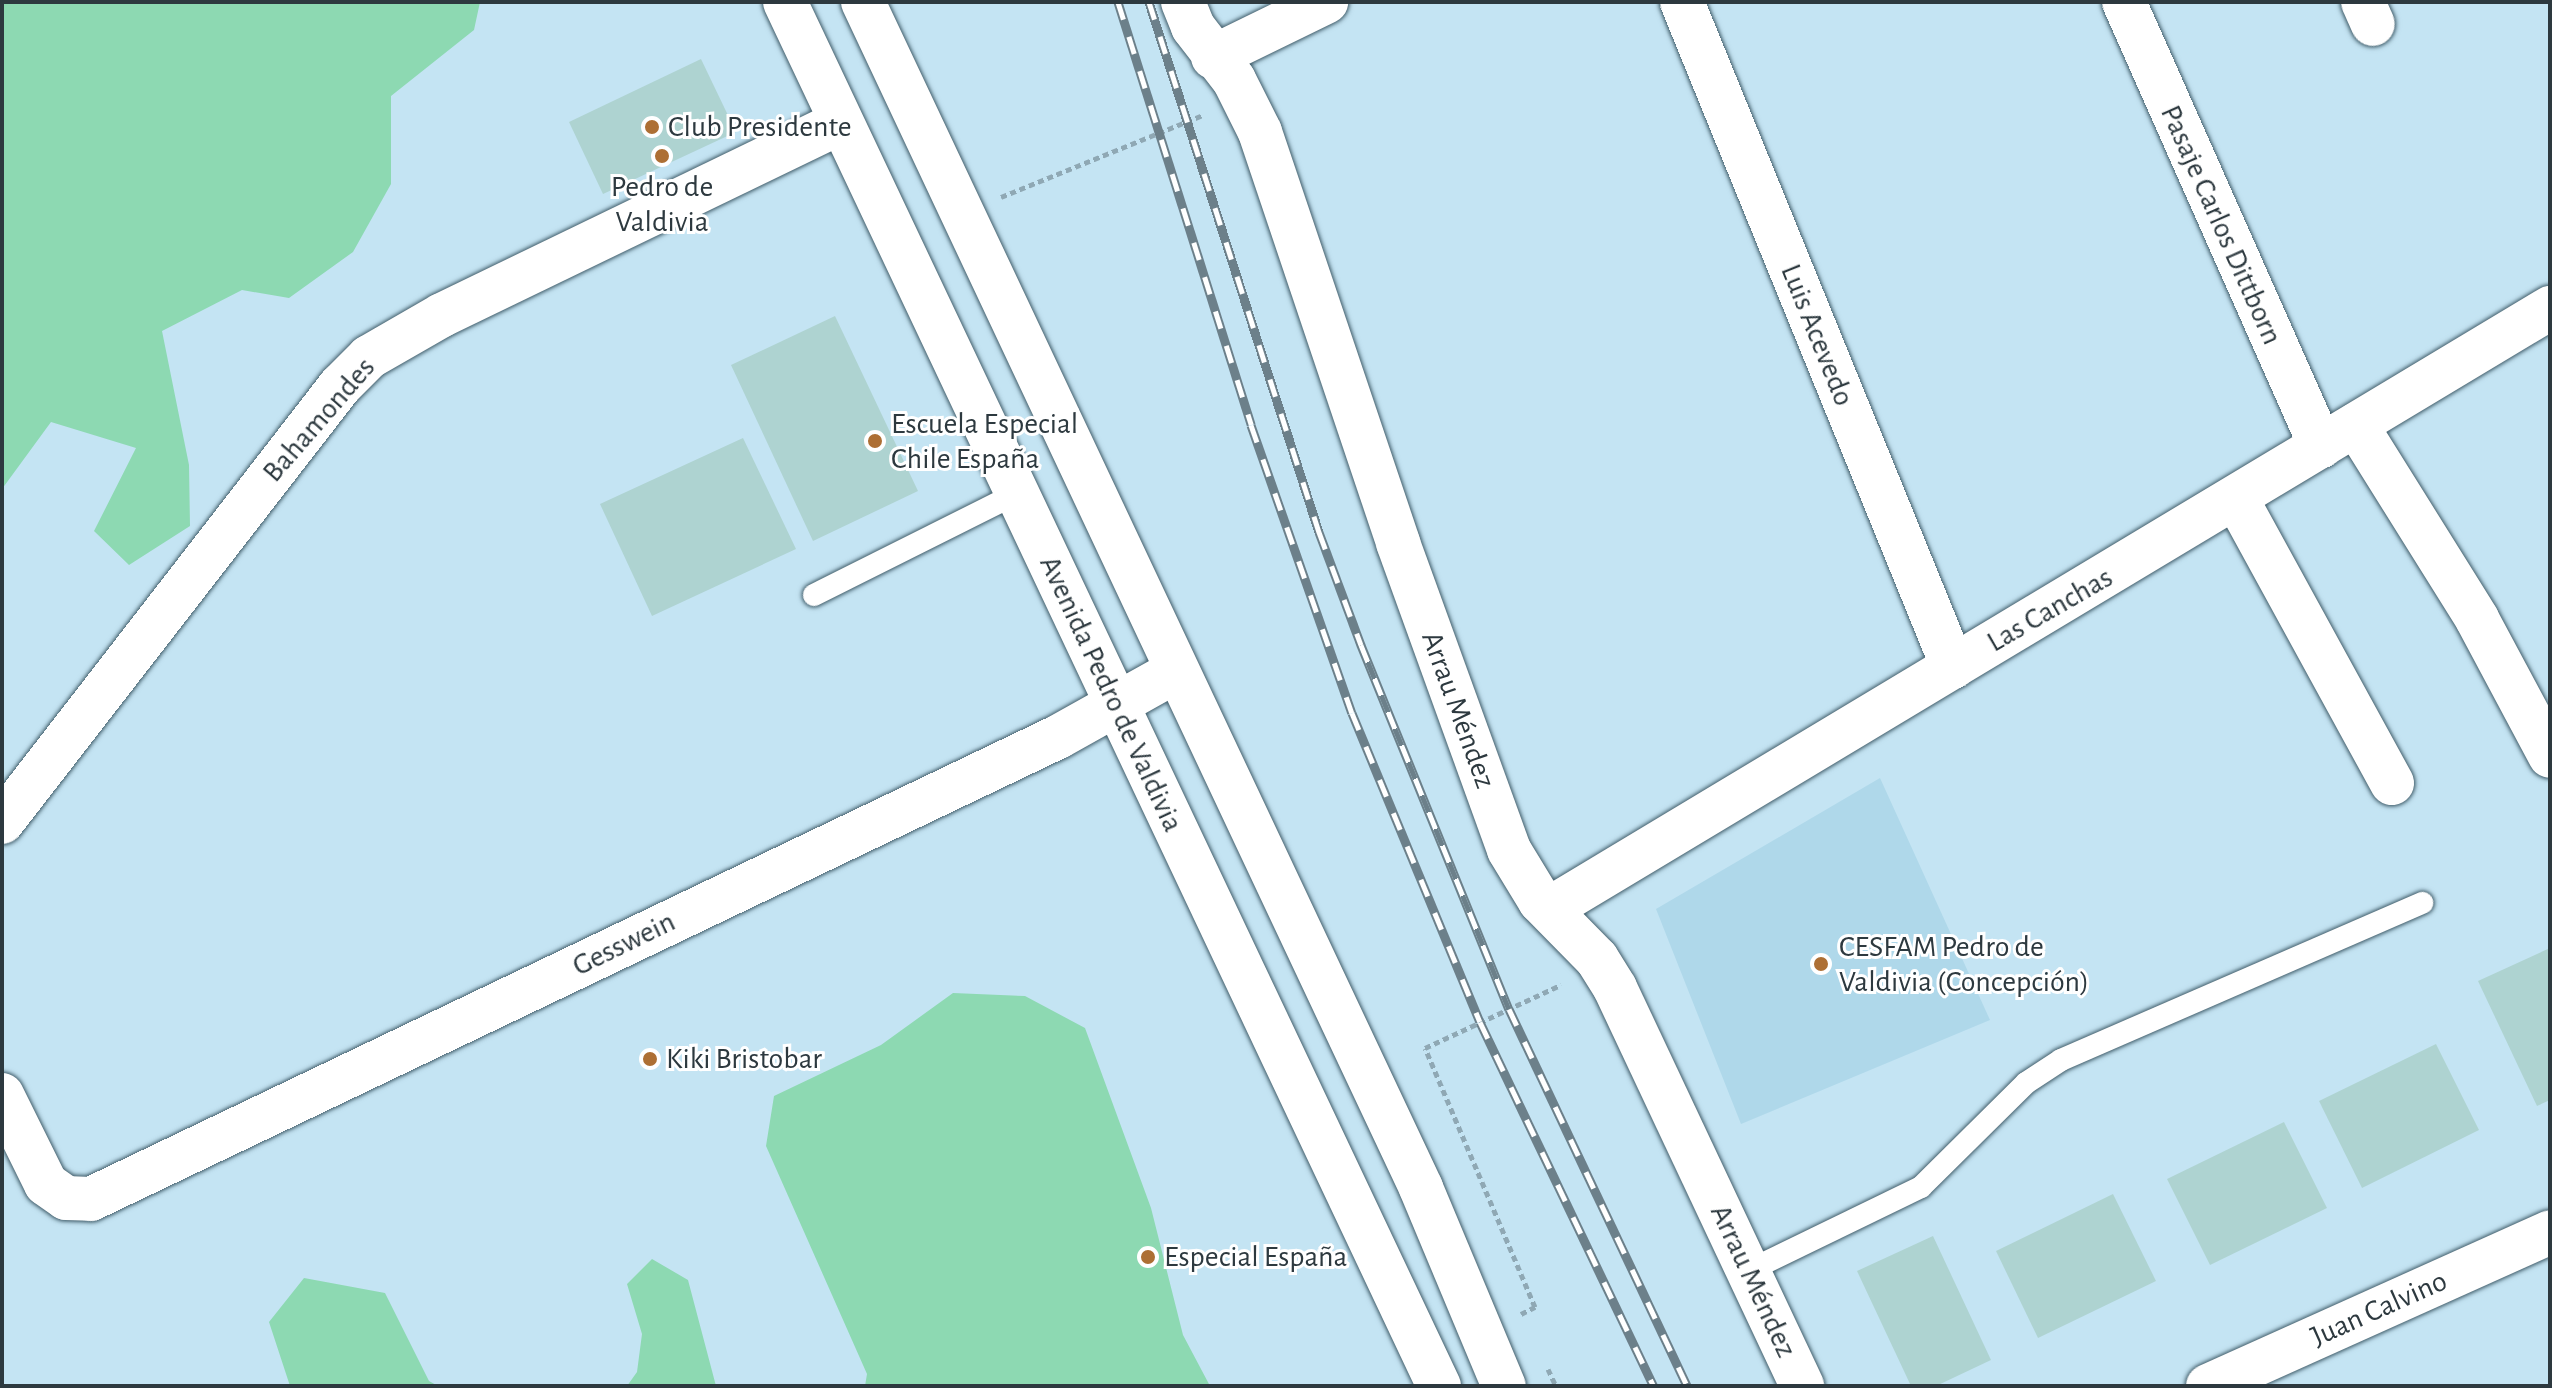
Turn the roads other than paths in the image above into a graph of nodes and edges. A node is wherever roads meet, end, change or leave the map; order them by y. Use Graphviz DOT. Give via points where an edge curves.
graph roads {
  1 [pos="785,2"];
  2 [pos="863,2"];
  3 [pos="1183,2"];
  4 [pos="1326,2"];
  5 [pos="1682,2"];
  6 [pos="2124,2"];
  7 [pos="1213,57"];
  8 [pos="841,122"];
  9 [pos="2550,308"];
  10 [pos="2338,436"];
  11 [pos="1016,494"];
  12 [pos="2236,498"];
  13 [pos="814,595"];
  14 [pos="1953,667"];
  15 [pos="1176,671"];
  16 [pos="1115,703"];
  17 [pos="2550,756"];
  18 [pos="2392,783"];
  19 [pos="2,822"];
  20 [pos="2422,903"];
  21 [pos="1549,909"];
  22 [pos="2,1095"];
  23 [pos="2550,1232"];
  24 [pos="1748,1271"];
  25 [pos="1439,1386"];
  26 [pos="1504,1386"];
  27 [pos="1802,1386"];
  28 [pos="2208,1386"];
  1 -- 8 [label="street, Avenida Pedro de Valdivia"];
  2 -- 15 [label="street"];
  3 -- 7 [label="street, Arrau Méndez"];
  4 -- 7 [label="street"];
  5 -- 14 [label="street, Luis Acevedo"];
  6 -- 10 [label="street, Pasaje Carlos Dittborn"];
  7 -- 21 [label="street, Arrau Méndez" via="1244,97 1509,850 1527,884"];
  8 -- 11 [label="street, Avenida Pedro de Valdivia"];
  8 -- 19 [label="street, Bahamondes" via="442,315 369,357 330,398"];
  9 -- 10 [label="street, Las Canchas"];
  10 -- 12 [label="street, Las Canchas"];
  10 -- 17 [label="street, Pasaje Carlos Dittborn" via="2477,619"];
  11 -- 13 [label="lane"];
  11 -- 16 [label="street, Avenida Pedro de Valdivia"];
  12 -- 14 [label="street, Las Canchas"];
  12 -- 18 [label="street"];
  14 -- 21 [label="street, Las Canchas"];
  15 -- 16 [label="street, Gesswein"];
  15 -- 26 [label="street" via="1421,1188"];
  16 -- 22 [label="street, Gesswein" via="1058,737 102,1194 66,1198 46,1184"];
  16 -- 25 [label="street, Avenida Pedro de Valdivia"];
  20 -- 24 [label="lane" via="2061,1060 2026,1083 1921,1187"];
  21 -- 24 [label="street, Arrau Méndez" via="1597,959 1627,1010"];
  23 -- 28 [label="street, Juan Calvino"];
  24 -- 27 [label="street, Arrau Méndez"];
}
